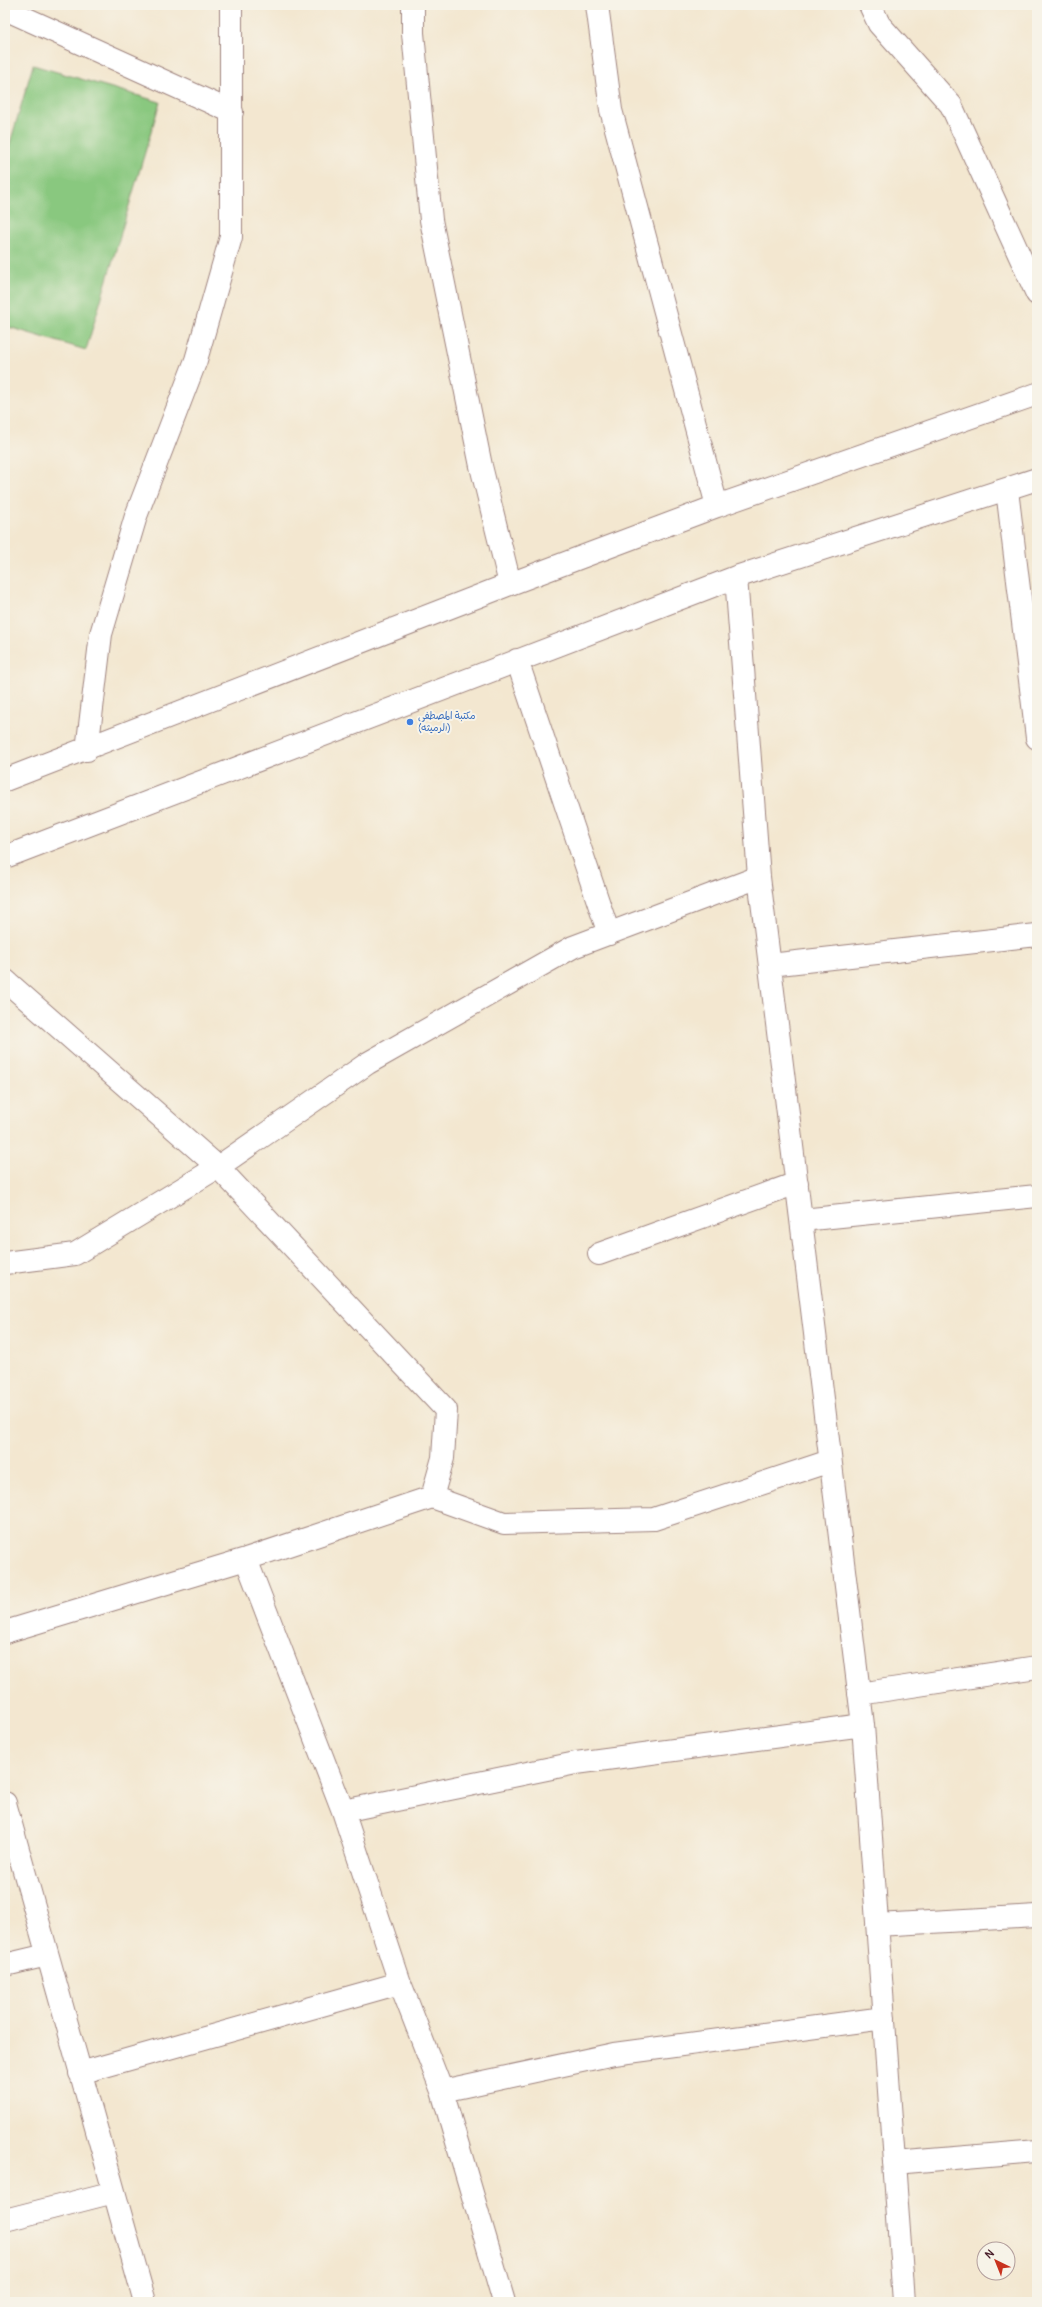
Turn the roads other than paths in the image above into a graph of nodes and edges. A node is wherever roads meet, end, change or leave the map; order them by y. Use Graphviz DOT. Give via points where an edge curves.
graph roads {
  1 [pos="231,5"];
  2 [pos="413,5"];
  3 [pos="597,5"];
  4 [pos="870,5"];
  5 [pos="5,9"];
  6 [pos="232,112"];
  7 [pos="1037,294"];
  8 [pos="1037,394"];
  9 [pos="1037,479"];
  10 [pos="1008,490"];
  11 [pos="717,506"];
  12 [pos="736,577"];
  13 [pos="510,584"];
  14 [pos="517,660"];
  15 [pos="1037,738"];
  16 [pos="87,750"];
  17 [pos="5,780"];
  18 [pos="5,857"];
  19 [pos="759,877"];
  20 [pos="609,934"];
  21 [pos="1037,935"];
  22 [pos="770,965"];
  23 [pos="5,980"];
  24 [pos="218,1167"];
  25 [pos="797,1182"];
  26 [pos="1037,1196"];
  27 [pos="802,1220"];
  28 [pos="599,1254"];
  29 [pos="5,1263"];
  30 [pos="830,1461"];
  31 [pos="432,1496"];
  32 [pos="246,1559"];
  33 [pos="5,1632"];
  34 [pos="1037,1667"];
  35 [pos="859,1694"];
  36 [pos="863,1725"];
  37 [pos="5,1803"];
  38 [pos="343,1811"];
  39 [pos="1037,1916"];
  40 [pos="877,1925"];
  41 [pos="47,1955"];
  42 [pos="5,1965"];
  43 [pos="400,1983"];
  44 [pos="884,2018"];
  45 [pos="80,2073"];
  46 [pos="442,2091"];
  47 [pos="1037,2150"];
  48 [pos="894,2164"];
  49 [pos="114,2192"];
  50 [pos="5,2220"];
  51 [pos="145,2302"];
  52 [pos="504,2302"];
  53 [pos="904,2302"];
  1 -- 6 [label="street"];
  2 -- 13 [label="street" via="413,33 431,220 481,466"];
  3 -- 11 [label="street" via="611,110"];
  4 -- 7 [label="street" via="878,24 951,104"];
  5 -- 6 [label="street"];
  6 -- 16 [label="street" via="231,237 196,360 136,516 101,634"];
  8 -- 11 [label="street"];
  9 -- 10 [label="street"];
  10 -- 12 [label="street"];
  10 -- 15 [label="street"];
  11 -- 13 [label="street"];
  12 -- 14 [label="street"];
  12 -- 19 [label="street"];
  13 -- 16 [label="street"];
  14 -- 18 [label="street"];
  14 -- 20 [label="street"];
  16 -- 17 [label="street"];
  19 -- 20 [label="street"];
  19 -- 22 [label="street"];
  20 -- 24 [label="street" via="573,947 368,1063"];
  21 -- 22 [label="street"];
  22 -- 25 [label="street"];
  23 -- 24 [label="street"];
  24 -- 29 [label="street" via="75,1254"];
  24 -- 31 [label="street" via="446,1410 443,1458"];
  25 -- 27 [label="street"];
  25 -- 28 [label="street"];
  26 -- 27 [label="street"];
  27 -- 30 [label="street"];
  30 -- 31 [label="street" via="654,1518 504,1523"];
  30 -- 35 [label="street"];
  31 -- 32 [label="street"];
  32 -- 33 [label="street"];
  32 -- 38 [label="street"];
  34 -- 35 [label="street"];
  35 -- 36 [label="street"];
  36 -- 38 [label="street" via="576,1763"];
  36 -- 40 [label="street"];
  37 -- 41 [label="street"];
  38 -- 43 [label="street"];
  39 -- 40 [label="street"];
  40 -- 44 [label="street"];
  41 -- 42 [label="street"];
  41 -- 45 [label="street"];
  43 -- 45 [label="street"];
  43 -- 46 [label="street"];
  44 -- 46 [label="street" via="614,2054"];
  44 -- 48 [label="street"];
  45 -- 49 [label="street"];
  46 -- 52 [label="street"];
  47 -- 48 [label="street"];
  48 -- 53 [label="street"];
  49 -- 50 [label="street"];
  49 -- 51 [label="street"];
}
